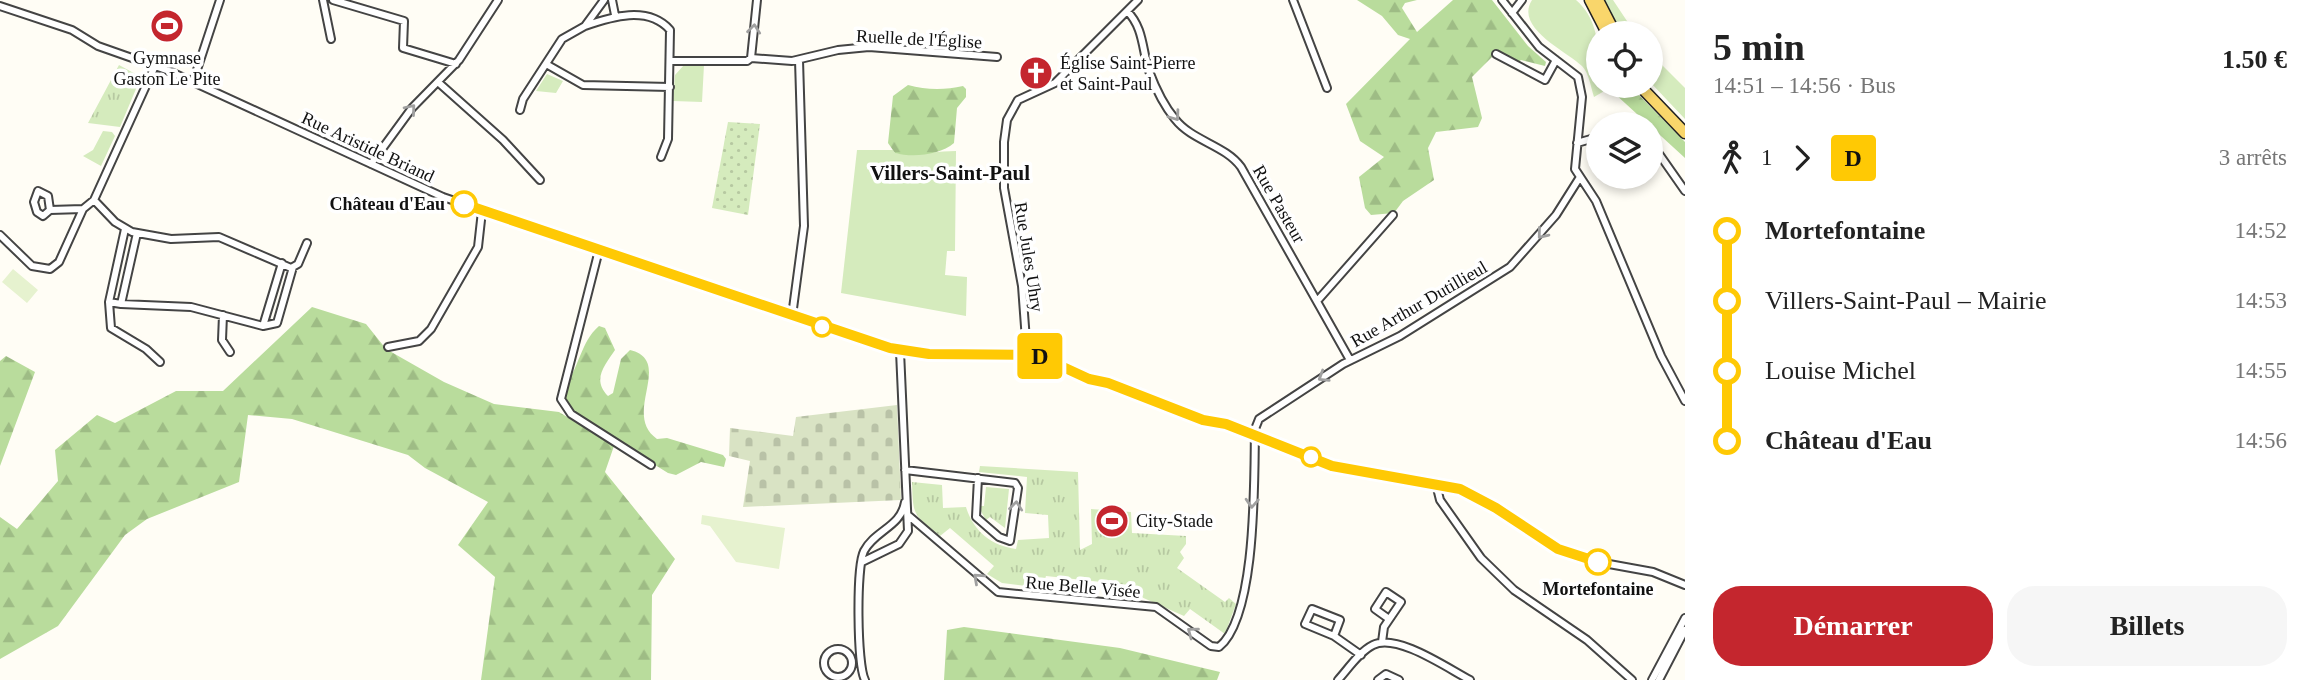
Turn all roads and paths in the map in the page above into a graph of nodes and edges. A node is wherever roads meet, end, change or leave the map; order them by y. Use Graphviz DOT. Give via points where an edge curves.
graph roads {
  1 [pos="220,0"];
  2 [pos="323,0"];
  3 [pos="333,0"];
  4 [pos="498,0"];
  5 [pos="604,0"];
  6 [pos="612,0"];
  7 [pos="757,0"];
  8 [pos="1138,0"];
  9 [pos="1293,0"];
  10 [pos="1522,0"];
  11 [pos="1590,0"];
  12 [pos="1598,0"];
  13 [pos="1507,2"];
  14 [pos="0,6"];
  15 [pos="1127,11"];
  16 [pos="1512,13"];
  17 [pos="615,15"];
  18 [pos="1601,21"];
  19 [pos="1609,21"];
  20 [pos="584,26"];
  21 [pos="331,39"];
  22 [pos="1496,54"];
  23 [pos="997,57"];
  24 [pos="751,58"];
  25 [pos="799,60"];
  26 [pos="1556,60"];
  27 [pos="671,61"];
  28 [pos="456,64"];
  29 [pos="546,64"];
  30 [pos="155,65"];
  31 [pos="193,82"];
  32 [pos="439,83"];
  33 [pos="670,87"];
  34 [pos="1326,88"];
  35 [pos="1651,98"];
  36 [pos="1659,98"];
  37 [pos="520,110"];
  38 [pos="1685,125"];
  39 [pos="1685,134"];
  40 [pos="1586,140"];
  41 [pos="1577,143"];
  42 [pos="661,157"];
  43 [pos="1663,160"];
  44 [pos="371,164"];
  45 [pos="1580,177"];
  46 [pos="540,180"];
  47 [pos="1685,191"];
  48 [pos="94,200"];
  49 [pos="83,209"];
  50 [pos="50,210"];
  51 [pos="482,211"];
  52 [pos="1393,215"];
  53 [pos="125,229"];
  54 [pos="137,233"];
  55 [pos="0,235"];
  56 [pos="307,243"];
  57 [pos="599,250"];
  58 [pos="282,263"];
  59 [pos="293,267"];
  60 [pos="1318,300"];
  61 [pos="109,302"];
  62 [pos="121,304"];
  63 [pos="223,315"];
  64 [pos="792,316"];
  65 [pos="263,326"];
  66 [pos="388,347"];
  67 [pos="900,351"];
  68 [pos="230,352"];
  69 [pos="1027,354"];
  70 [pos="1350,360"];
  71 [pos="160,362"];
  72 [pos="1685,401"];
  73 [pos="1255,435"];
  74 [pos="651,465"];
  75 [pos="905,470"];
  76 [pos="978,478"];
  77 [pos="1436,484"];
  78 [pos="906,493"];
  79 [pos="909,516"];
  80 [pos="873,540"];
  81 [pos="889,548"];
  82 [pos="862,562"];
  83 [pos="1685,585"];
  84 [pos="1685,618"];
  85 [pos="1389,619"];
  86 [pos="1685,630"];
  87 [pos="1334,636"];
  88 [pos="1382,642"];
  89 [pos="1361,655"];
  90 [pos="856,665"];
  91 [pos="1453,671"];
  92 [pos="865,680"];
  93 [pos="1338,680"];
  94 [pos="1378,680"];
  95 [pos="1399,680"];
  96 [pos="1449,680"];
  97 [pos="1470,680"];
  98 [pos="1632,680"];
  99 [pos="1652,680"];
  100 [pos="1659,680"];
  1 -- 31 [label="street"];
  2 -- 21 [label="street"];
  3 -- 28 [label="street" via="404,21 403,48"];
  4 -- 28 [label="street"];
  5 -- 20 [label="street"];
  6 -- 17 [label="street"];
  24 -- 7 [label="street, one-way"];
  8 -- 15 [label="street, Rue Jules Uhry"];
  9 -- 34 [label="street"];
  10 -- 16 [label="street"];
  11 -- 18 [label="main road"];
  12 -- 19 [label="main road"];
  13 -- 16 [label="street"];
  14 -- 30 [label="street, Rue Aristide Briand"];
  15 -- 60 [label="street, Rue Pasteur, one-way" via="1142,36 1151,75 1173,117 1239,163"];
  15 -- 69 [label="street, Rue Jules Uhry" via="1055,83 1018,100 1007,120 1004,188 1022,286"];
  16 -- 26 [label="street" via="1539,47"];
  17 -- 20 [label="street"];
  17 -- 27 [label="street" via="635,15 666,26 672,36"];
  20 -- 29 [label="street" via="565,35"];
  22 -- 26 [label="street" via="1546,78"];
  23 -- 25 [label="street, Ruelle de l'Église" via="869,47"];
  24 -- 25 [label="street, Ruelle de l'Église"];
  24 -- 27 [label="street, Ruelle de l'Église"];
  25 -- 64 [label="street" via="804,226"];
  26 -- 41 [label="street" via="1576,74 1581,90"];
  27 -- 33 [label="street"];
  28 -- 32 [label="street"];
  29 -- 33 [label="street" via="583,85"];
  29 -- 37 [label="street"];
  30 -- 31 [label="street, Rue Aristide Briand"];
  30 -- 48 [label="street"];
  31 -- 44 [label="street, Rue Aristide Briand"];
  44 -- 32 [label="street, one-way" via="412,108"];
  32 -- 46 [label="street"];
  33 -- 42 [label="street" via="668,139"];
  35 -- 39 [label="main road"];
  36 -- 38 [label="main road"];
  40 -- 41 [label="street"];
  41 -- 45 [label="street" via="1574,166"];
  43 -- 47 [label="street"];
  44 -- 51 [label="street, Rue Aristide Briand"];
  45 -- 70 [label="street, Rue Arthur Dutillieul, one-way" via="1556,215 1515,263 1400,336"];
  45 -- 72 [label="street" via="1597,201 1661,356"];
  48 -- 49 [label="street"];
  48 -- 53 [label="street"];
  49 -- 50 [label="street"];
  49 -- 55 [label="street" via="59,262 47,270 32,266"];
  51 -- 57 [label="street, Rue Aristide Briand"];
  51 -- 66 [label="street" via="478,247 431,329 419,341"];
  52 -- 60 [label="street"];
  53 -- 54 [label="street"];
  53 -- 61 [label="street"];
  54 -- 58 [label="street" via="172,239 219,237"];
  54 -- 62 [label="street"];
  56 -- 59 [label="street"];
  57 -- 64 [label="street, Rue Aristide Briand"];
  57 -- 74 [label="street" via="561,400 571,414"];
  58 -- 59 [label="street"];
  58 -- 65 [label="street"];
  59 -- 65 [label="street" via="277,323"];
  60 -- 70 [label="street, Rue Pasteur"];
  61 -- 62 [label="street"];
  61 -- 71 [label="street" via="111,328"];
  62 -- 63 [label="street" via="180,305"];
  63 -- 65 [label="street"];
  63 -- 68 [label="street" via="222,340"];
  64 -- 67 [label="street, Rue Aristide Briand"];
  67 -- 69 [label="street, Rue Aristide Briand"];
  67 -- 75 [label="street"];
  69 -- 73 [label="street, Rue Aristide Briand"];
  70 -- 73 [label="street, Rue Arthur Dutillieul, one-way" via="1262,416"];
  73 -- 77 [label="street, Rue Aristide Briand" via="1332,466"];
  73 -- 79 [label="street, Rue Belle Visée, one-way" via="1247,590 1227,638 1216,648 1156,607 998,592"];
  75 -- 76 [label="street"];
  75 -- 78 [label="street"];
  76 -- 76 [label="street, one-way" via="976,517 1010,541 1017,485"];
  77 -- 83 [label="street, Rue Aristide Briand" via="1477,497 1572,555 1653,572"];
  77 -- 98 [label="street" via="1440,500 1480,558 1514,590 1587,640"];
  78 -- 79 [label="street"];
  78 -- 80 [label="street" via="899,519"];
  79 -- 81 [label="street" via="906,538"];
  80 -- 81 [label="street"];
  80 -- 82 [label="street"];
  81 -- 82 [label="street"];
  82 -- 90 [label="street"];
  84 -- 99 [label="street"];
  85 -- 88 [label="street"];
  86 -- 100 [label="street"];
  87 -- 87 [label="street" via="1305,624 1308,612 1312,609 1340,620"];
  87 -- 89 [label="street"];
  88 -- 89 [label="street"];
  88 -- 91 [label="street" via="1397,643"];
  89 -- 93 [label="street"];
  90 -- 90 [label="street" via="840,649 830,652 824,661 827,671 836,677"];
  90 -- 92 [label="street"];
  91 -- 96 [label="street"];
  91 -- 97 [label="street"];
  94 -- 95 [label="street" via="1387,674"];
}
